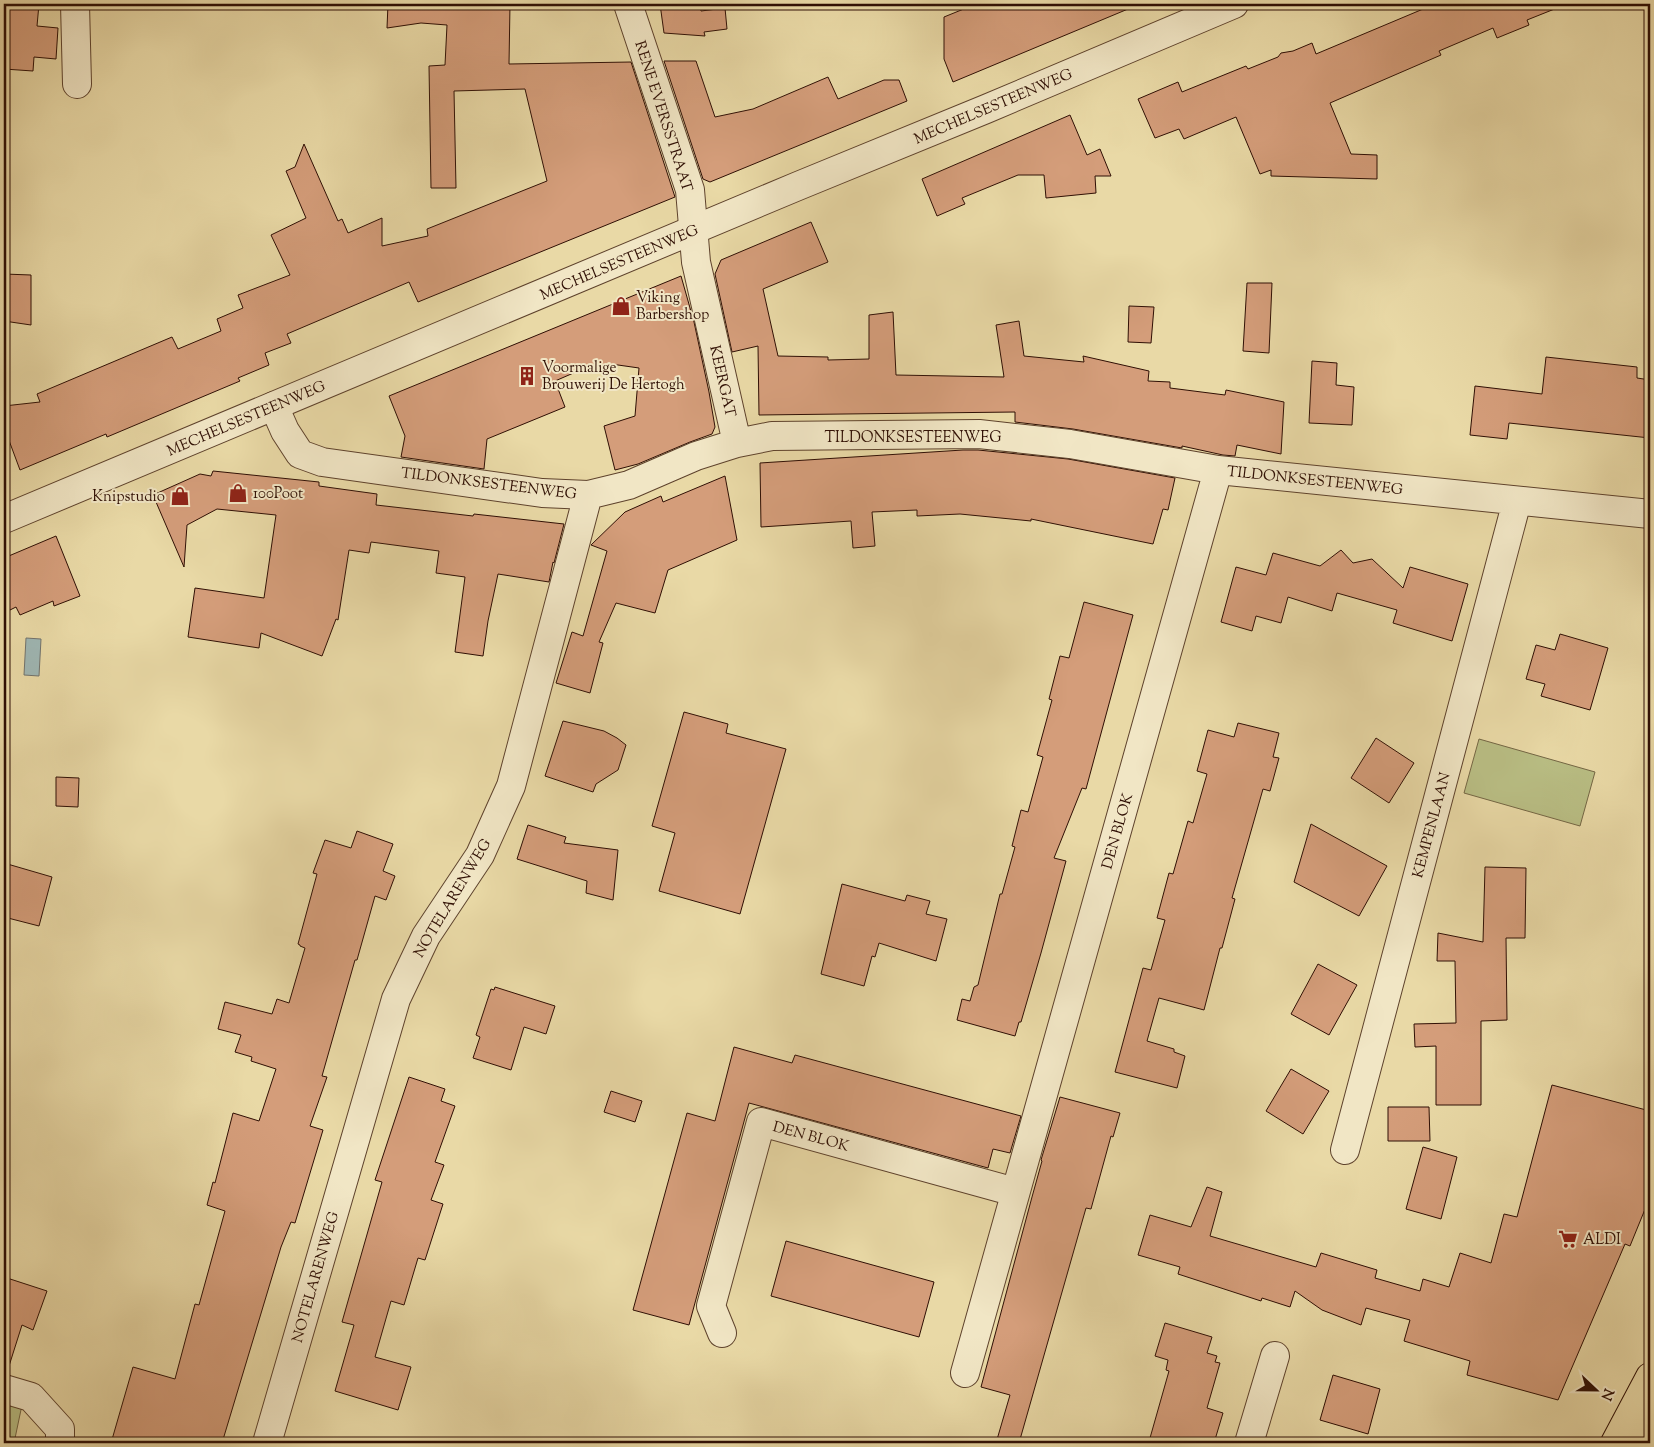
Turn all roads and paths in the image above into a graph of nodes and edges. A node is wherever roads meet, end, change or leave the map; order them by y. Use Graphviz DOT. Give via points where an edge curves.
graph roads {
  1 [pos="75,4"];
  2 [pos="628,4"];
  3 [pos="1234,4"];
  4 [pos="77,84"];
  5 [pos="694,230"];
  6 [pos="274,406"];
  7 [pos="737,443"];
  8 [pos="1218,470"];
  9 [pos="588,495"];
  10 [pos="1517,501"];
  11 [pos="1650,514"];
  12 [pos="4,519"];
  13 [pos="1345,1150"];
  14 [pos="1015,1192"];
  15 [pos="722,1333"];
  16 [pos="1275,1356"];
  17 [pos="965,1373"];
  18 [pos="1650,1377"];
  19 [pos="4,1389"];
  20 [pos="1650,1424"];
  21 [pos="60,1443"];
  22 [pos="267,1443"];
  23 [pos="1249,1443"];
  24 [pos="1614,1443"];
  25 [pos="1639,1443"];
  1 -- 4 [label="street"];
  2 -- 5 [label="street, RENE EVERSSTRAAT" via="690,190"];
  3 -- 5 [label="street, MECHELSESTEENWEG"];
  5 -- 6 [label="street, MECHELSESTEENWEG"];
  5 -- 7 [label="street, KEERGAT" via="698,272"];
  6 -- 9 [label="street, TILDONKSESTEENWEG" via="300,454 322,462 542,493"];
  6 -- 12 [label="street, MECHELSESTEENWEG"];
  7 -- 8 [label="street, TILDONKSESTEENWEG" via="772,436 979,434 1070,444"];
  7 -- 9 [label="street, TILDONKSESTEENWEG" via="696,456 629,485"];
  8 -- 10 [label="street, TILDONKSESTEENWEG"];
  8 -- 14 [label="street, DEN BLOK"];
  9 -- 22 [label="street, NOTELARENWEG" via="511,786 480,855 426,936 396,999"];
  10 -- 11 [label="street, TILDONKSESTEENWEG"];
  10 -- 13 [label="street, KEMPENLAAN"];
  14 -- 15 [label="street, DEN BLOK" via="760,1122 711,1306"];
  14 -- 17 [label="street, DEN BLOK"];
  16 -- 23 [label="street"];
  18 -- 24 [label="main road"];
  19 -- 21 [label="street" via="31,1397 60,1429"];
  20 -- 25 [label="main road"];
}
